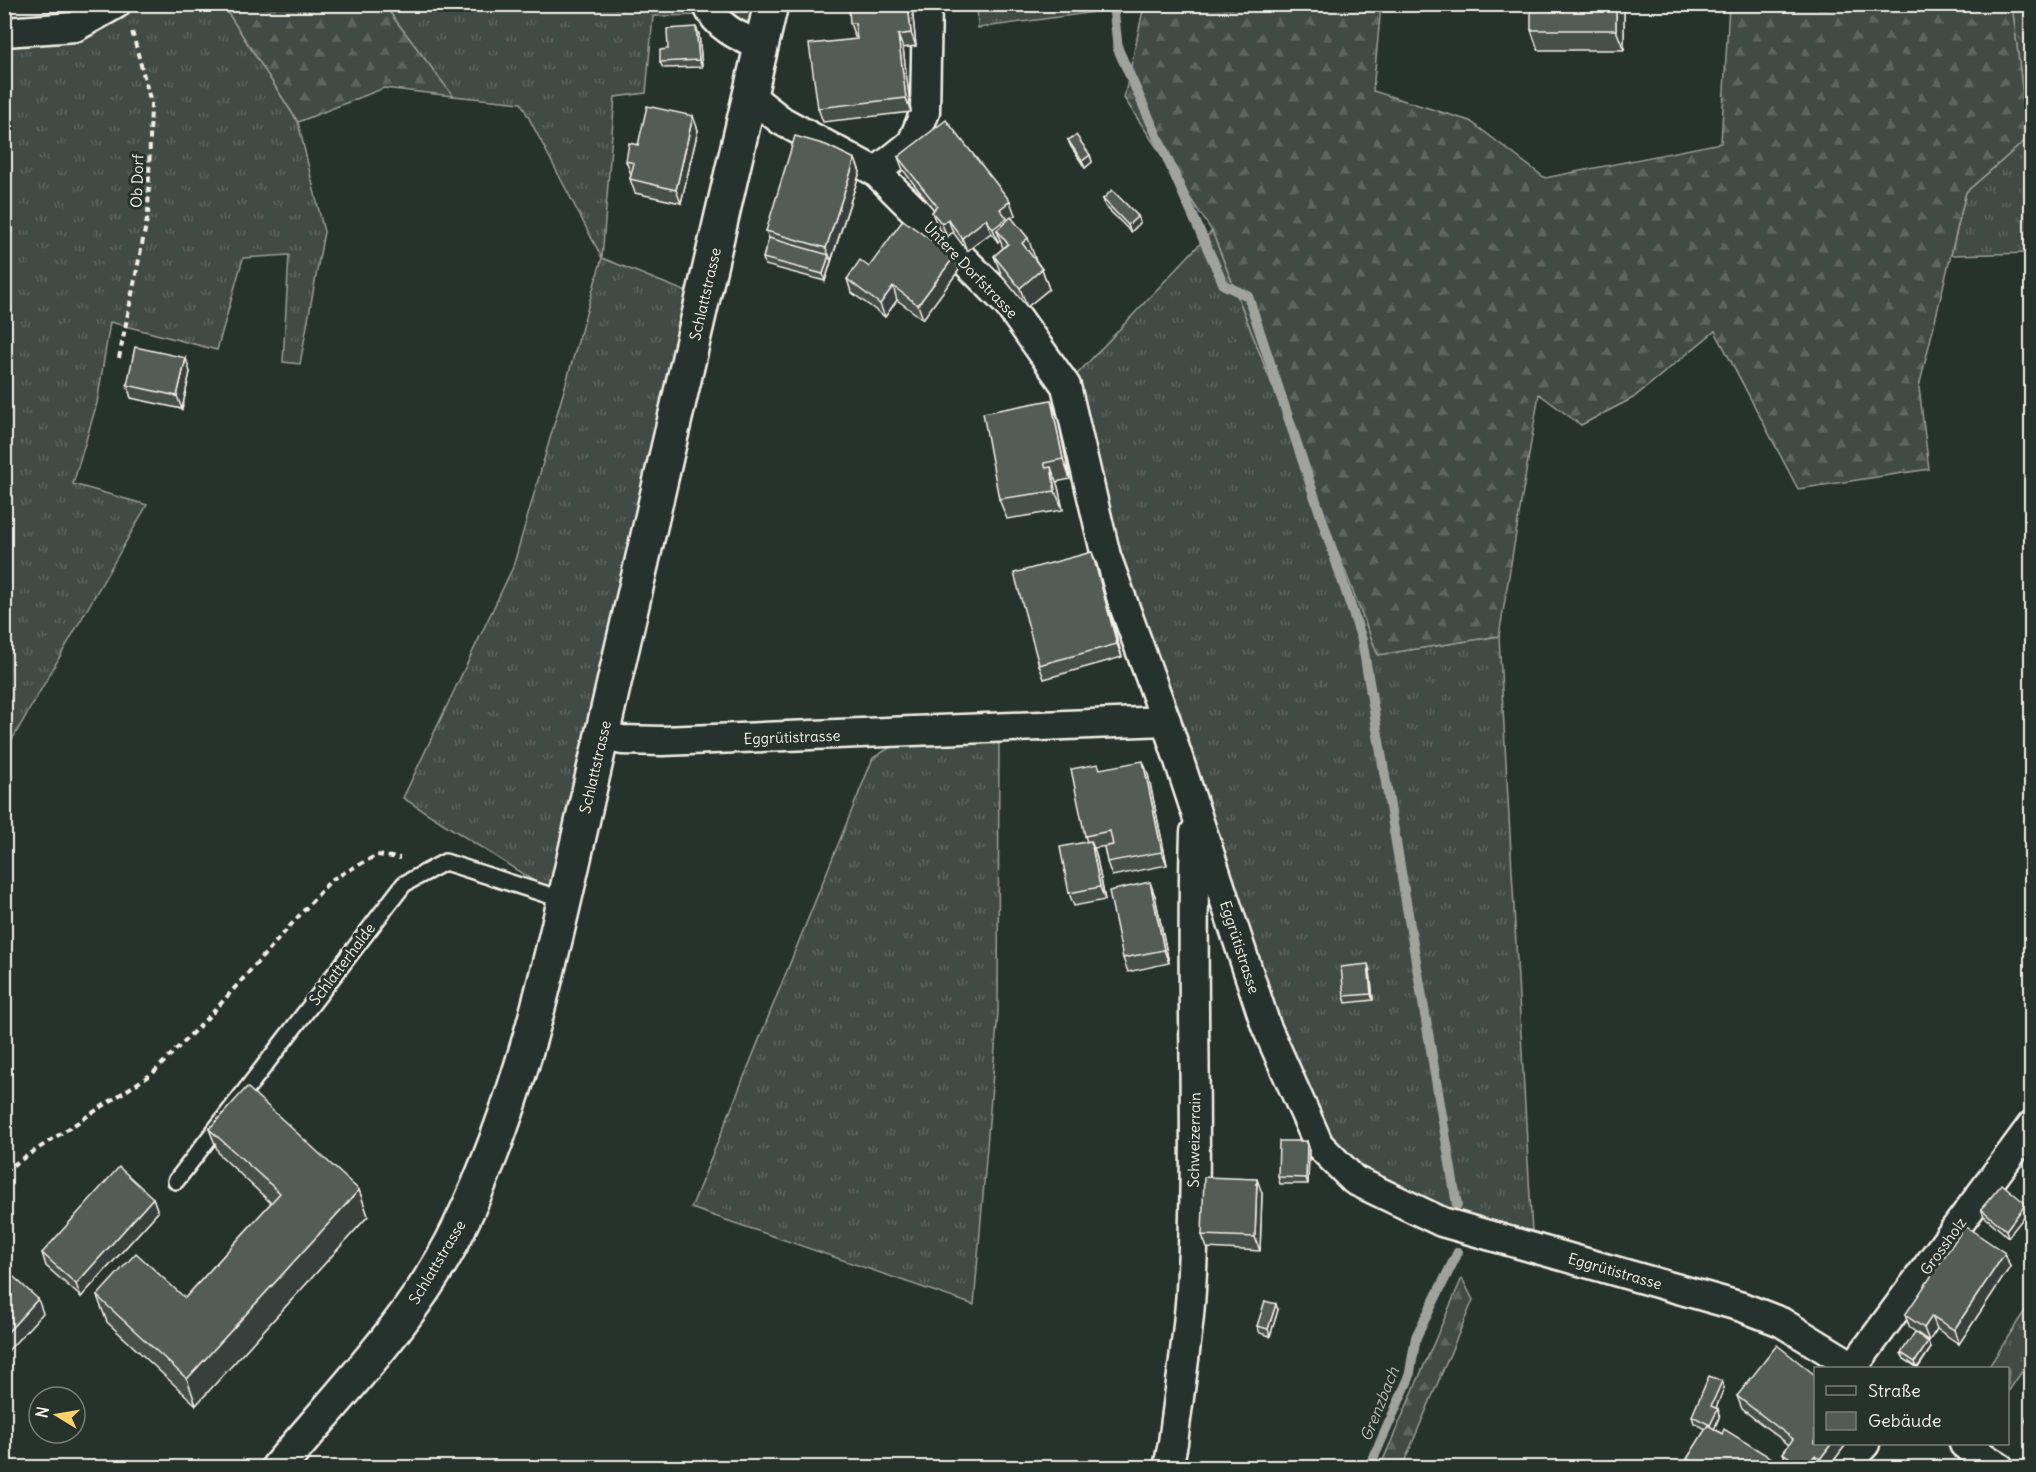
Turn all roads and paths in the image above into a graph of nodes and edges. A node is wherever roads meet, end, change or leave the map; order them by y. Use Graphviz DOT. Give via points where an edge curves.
graph roads {
  1 [pos="707,4"];
  2 [pos="771,4"];
  3 [pos="927,4"];
  4 [pos="124,15"];
  5 [pos="4,32"];
  6 [pos="761,46"];
  7 [pos="750,96"];
  8 [pos="876,172"];
  9 [pos="119,358"];
  10 [pos="1166,721"];
  11 [pos="602,735"];
  12 [pos="1196,811"];
  13 [pos="445,862"];
  14 [pos="564,900"];
  15 [pos="2031,1125"];
  16 [pos="4,1171"];
  17 [pos="176,1181"];
  18 [pos="1855,1367"];
  19 [pos="1863,1445"];
  20 [pos="1967,1445"];
  21 [pos="244,1458"];
  22 [pos="237,1467"];
  23 [pos="278,1467"];
  24 [pos="1168,1467"];
  25 [pos="1843,1467"];
  26 [pos="2000,1467"];
  1 -- 6 [label="street" via="711,15 736,36"];
  2 -- 6 [label="street, Schlattstrasse"];
  3 -- 8 [label="street" via="925,112 912,143"];
  4 -- 5 [label="street" via="75,27"];
  4 -- 9 [label="path, Ob Dorf" via="152,103 148,215"];
  6 -- 7 [label="street, Schlattstrasse"];
  7 -- 8 [label="street, Untere Dorfstrasse" via="782,121"];
  7 -- 11 [label="street, Schlattstrasse"];
  8 -- 10 [label="street, Untere Dorfstrasse" via="1008,304 1066,386 1106,556"];
  10 -- 11 [label="street, Eggrütistrasse" via="662,741"];
  10 -- 12 [label="street, Eggrütistrasse"];
  11 -- 14 [label="street, Schlattstrasse"];
  12 -- 18 [label="street, Eggrütistrasse" via="1266,1026 1319,1145 1354,1180 1442,1222 1742,1307 1781,1322"];
  12 -- 24 [label="street, Schweizerrain" via="1191,1291"];
  13 -- 14 [label="lane"];
  13 -- 16 [label="path" via="377,855 331,880 153,1073"];
  13 -- 17 [label="lane, Schlatterhalde" via="404,884"];
  14 -- 23 [label="street, Schlattstrasse" via="518,1081 495,1149 457,1234 408,1311"];
  15 -- 18 [label="street, Grossholz"];
  19 -- 25 [label="street"];
  20 -- 26 [label="street"];
  21 -- 22 [label="path"];
}
